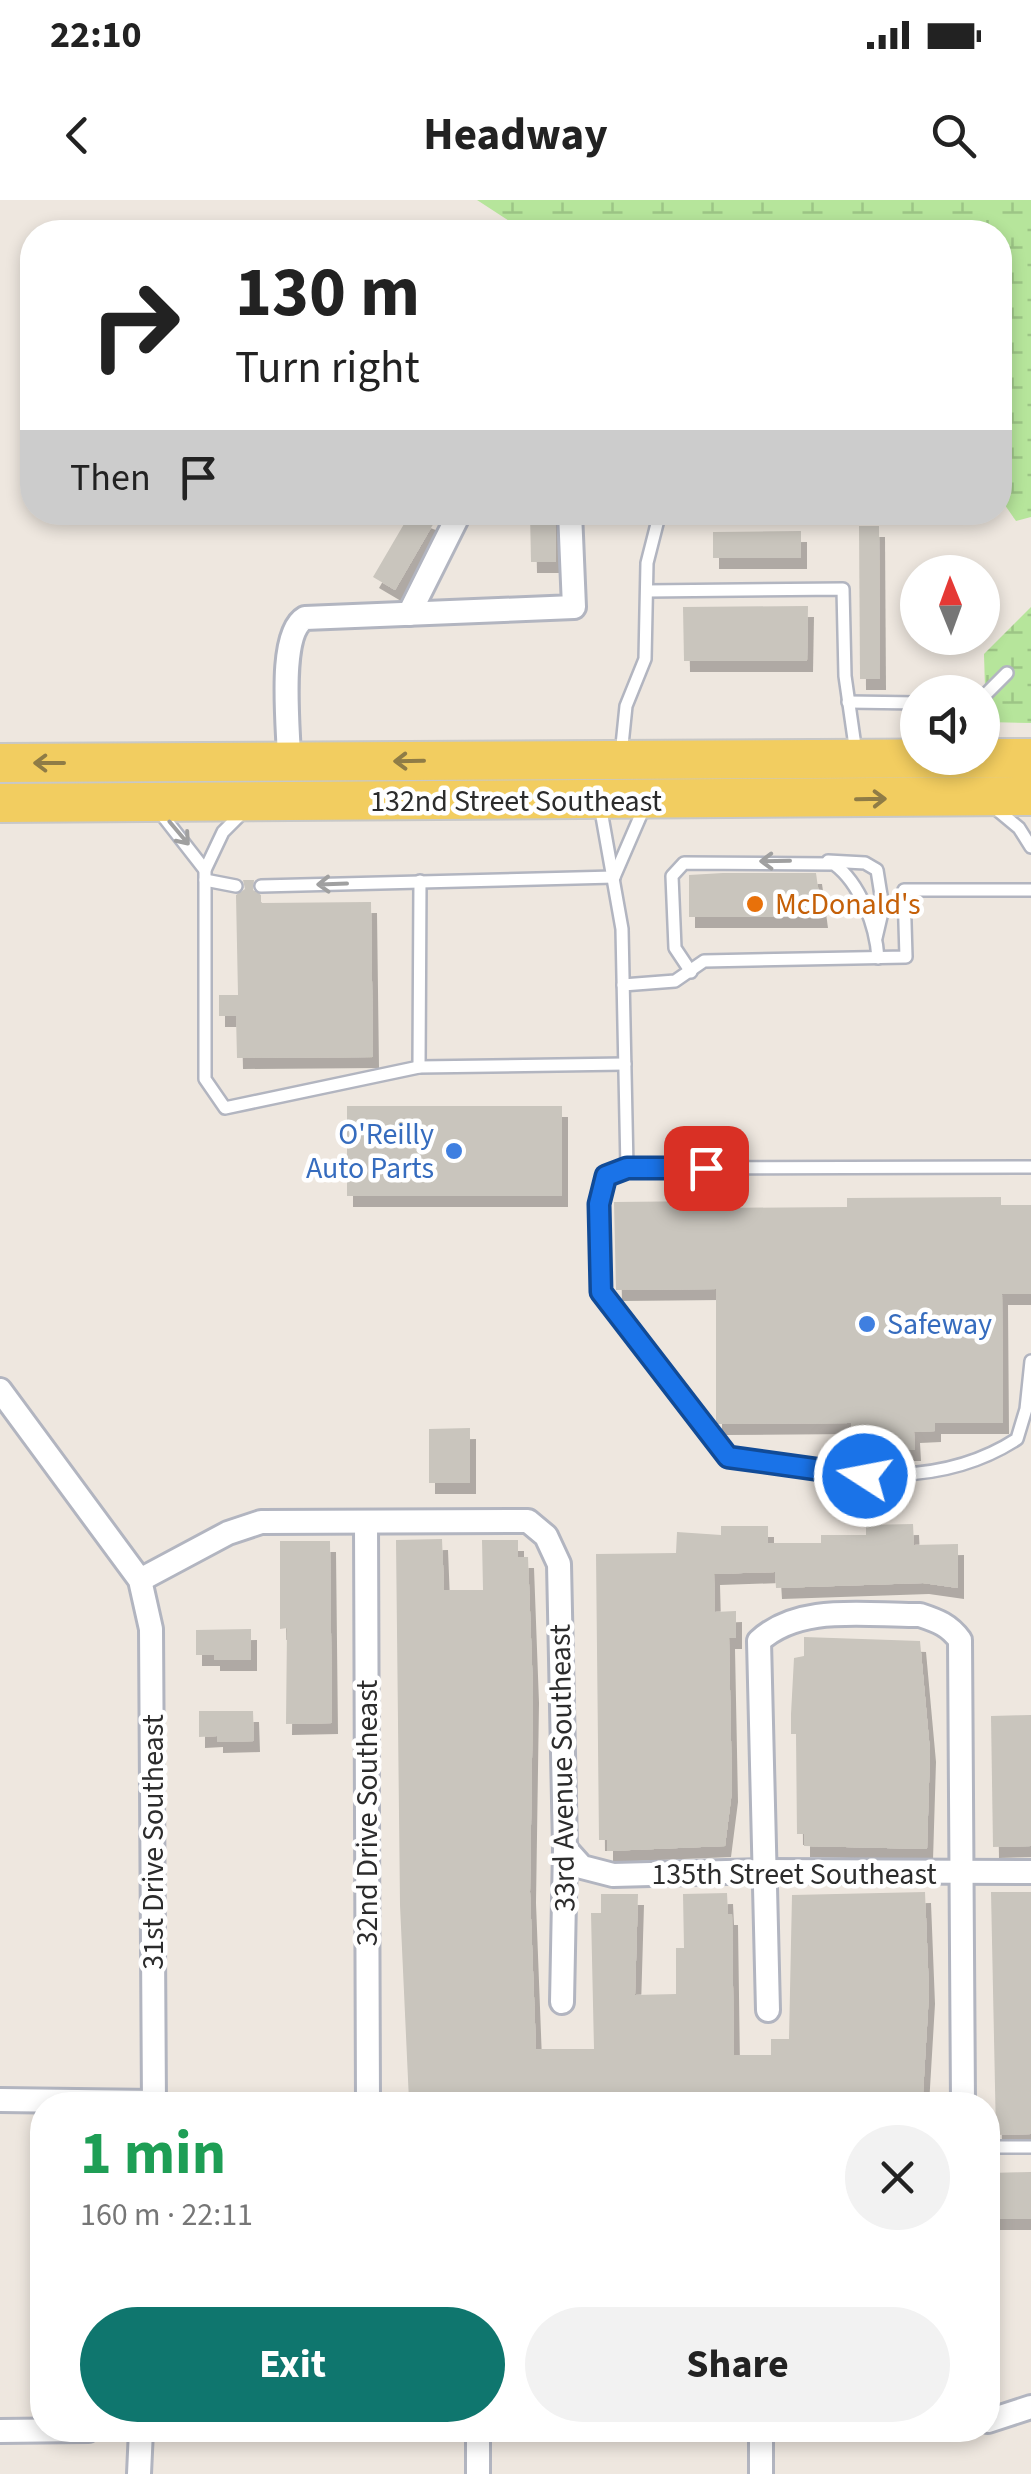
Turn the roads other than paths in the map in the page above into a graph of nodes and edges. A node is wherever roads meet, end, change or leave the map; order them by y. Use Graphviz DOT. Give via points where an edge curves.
graph roads {
  1 [pos="454,525"];
  2 [pos="571,525"];
  3 [pos="657,525"];
  4 [pos="647,591"];
  5 [pos="409,614"];
  6 [pos="1008,673"];
  7 [pos="1000,681"];
  8 [pos="848,702"];
  9 [pos="900,703"];
  10 [pos="847,758"];
  11 [pos="1031,758"];
  12 [pos="620,759"];
  13 [pos="289,762"];
  14 [pos="0,763"];
  15 [pos="1031,796"];
  16 [pos="948,797"];
  17 [pos="648,800"];
  18 [pos="428,801"];
  19 [pos="599,801"];
  20 [pos="253,802"];
  21 [pos="0,803"];
  22 [pos="78,803"];
  23 [pos="146,803"];
  24 [pos="1031,847"];
  25 [pos="816,860"];
  26 [pos="205,875"];
  27 [pos="614,877"];
  28 [pos="420,881"];
  29 [pos="236,886"];
  30 [pos="261,886"];
  31 [pos="1031,890"];
  32 [pos="876,938"];
  33 [pos="878,958"];
  34 [pos="691,972"];
  35 [pos="623,985"];
  36 [pos="625,1064"];
  37 [pos="419,1067"];
  38 [pos="627,1168"];
  39 [pos="1031,1168"];
  40 [pos="1031,1360"];
  41 [pos="0,1390"];
  42 [pos="366,1522"];
  43 [pos="140,1580"];
  44 [pos="566,1848"];
  45 [pos="764,1871"];
  46 [pos="1031,1872"];
  47 [pos="964,1873"];
  48 [pos="562,2002"];
  49 [pos="768,2010"];
  50 [pos="154,2092"];
  51 [pos="368,2092"];
  52 [pos="963,2092"];
  53 [pos="0,2100"];
  54 [pos="30,2101"];
  55 [pos="1000,2147"];
  56 [pos="1031,2147"];
  57 [pos="1031,2407"];
  58 [pos="1000,2416"];
  59 [pos="0,2431"];
  60 [pos="30,2431"];
  61 [pos="139,2442"];
  62 [pos="478,2442"];
  63 [pos="760,2442"];
  64 [pos="138,2474"];
  65 [pos="478,2474"];
  66 [pos="761,2474"];
  1 -- 5 [label="street"];
  2 -- 5 [label="street" via="574,606"];
  3 -- 4 [label="lane"];
  4 -- 8 [label="lane" via="843,590"];
  4 -- 12 [label="lane" via="644,659 626,706"];
  5 -- 13 [label="street" via="305,618 295,624 288,642"];
  6 -- 7 [label="lane"];
  8 -- 9 [label="lane"];
  8 -- 10 [label="lane"];
  10 -- 11 [label="main road, 132nd Street Southeast"];
  10 -- 12 [label="main road, 132nd Street Southeast"];
  10 -- 19 [label="main road" via="812,776 645,780"];
  12 -- 13 [label="main road, 132nd Street Southeast, one-way"];
  12 -- 18 [label="main road" via="598,778 452,781"];
  13 -- 14 [label="main road, 132nd Street Southeast, one-way"];
  13 -- 22 [label="main road" via="246,782 104,784"];
  15 -- 16 [label="main road, 132nd Street Southeast"];
  17 -- 16 [label="main road, 132nd Street Southeast, one-way"];
  16 -- 24 [label="lane" via="1000,810"];
  17 -- 19 [label="main road, 132nd Street Southeast"];
  17 -- 27 [label="lane"];
  18 -- 19 [label="main road, 132nd Street Southeast"];
  18 -- 20 [label="main road, 132nd Street Southeast"];
  19 -- 27 [label="lane"];
  20 -- 23 [label="main road, 132nd Street Southeast"];
  20 -- 26 [label="lane" via="223,832"];
  21 -- 22 [label="main road, 132nd Street Southeast"];
  22 -- 23 [label="main road, 132nd Street Southeast"];
  23 -- 26 [label="lane, one-way" via="163,813"];
  25 -- 32 [label="lane" via="850,875"];
  25 -- 32 [label="lane" via="878,870 883,908"];
  25 -- 34 [label="lane, one-way" via="684,863 677,869 675,948"];
  26 -- 29 [label="lane"];
  26 -- 37 [label="lane" via="205,1079 225,1108"];
  27 -- 28 [label="lane"];
  27 -- 35 [label="lane"];
  28 -- 30 [label="lane, one-way"];
  28 -- 37 [label="lane"];
  31 -- 33 [label="lane" via="904,890 906,958"];
  32 -- 33 [label="lane"];
  33 -- 34 [label="lane" via="704,961"];
  34 -- 35 [label="lane" via="675,981"];
  35 -- 36 [label="lane"];
  36 -- 37 [label="lane"];
  36 -- 38 [label="lane"];
  38 -- 39 [label="lane"];
  38 -- 40 [label="lane" via="606,1176 602,1187 601,1292 728,1457 894,1478 954,1467 1017,1439"];
  41 -- 43 [label="street"];
  42 -- 43 [label="street" via="262,1522"];
  42 -- 44 [label="street, 33rd Avenue Southeast" via="528,1520 546,1536 558,1564"];
  42 -- 51 [label="street, 32nd Drive Southeast"];
  43 -- 50 [label="street, 31st Drive Southeast" via="151,1629"];
  44 -- 45 [label="street, 135th Street Southeast" via="582,1867 613,1875"];
  44 -- 48 [label="street, 33rd Avenue Southeast"];
  45 -- 47 [label="street, 135th Street Southeast"];
  45 -- 47 [label="street" via="759,1642 795,1617 920,1615 951,1628 960,1640"];
  45 -- 49 [label="street"];
  46 -- 47 [label="street, 135th Street Southeast"];
  47 -- 52 [label="street"];
  53 -- 54 [label="street"];
  55 -- 56 [label="lane"];
  57 -- 58 [label="street"];
  59 -- 60 [label="street"];
  61 -- 64 [label="street"];
  62 -- 65 [label="street"];
  63 -- 66 [label="street"];
}
